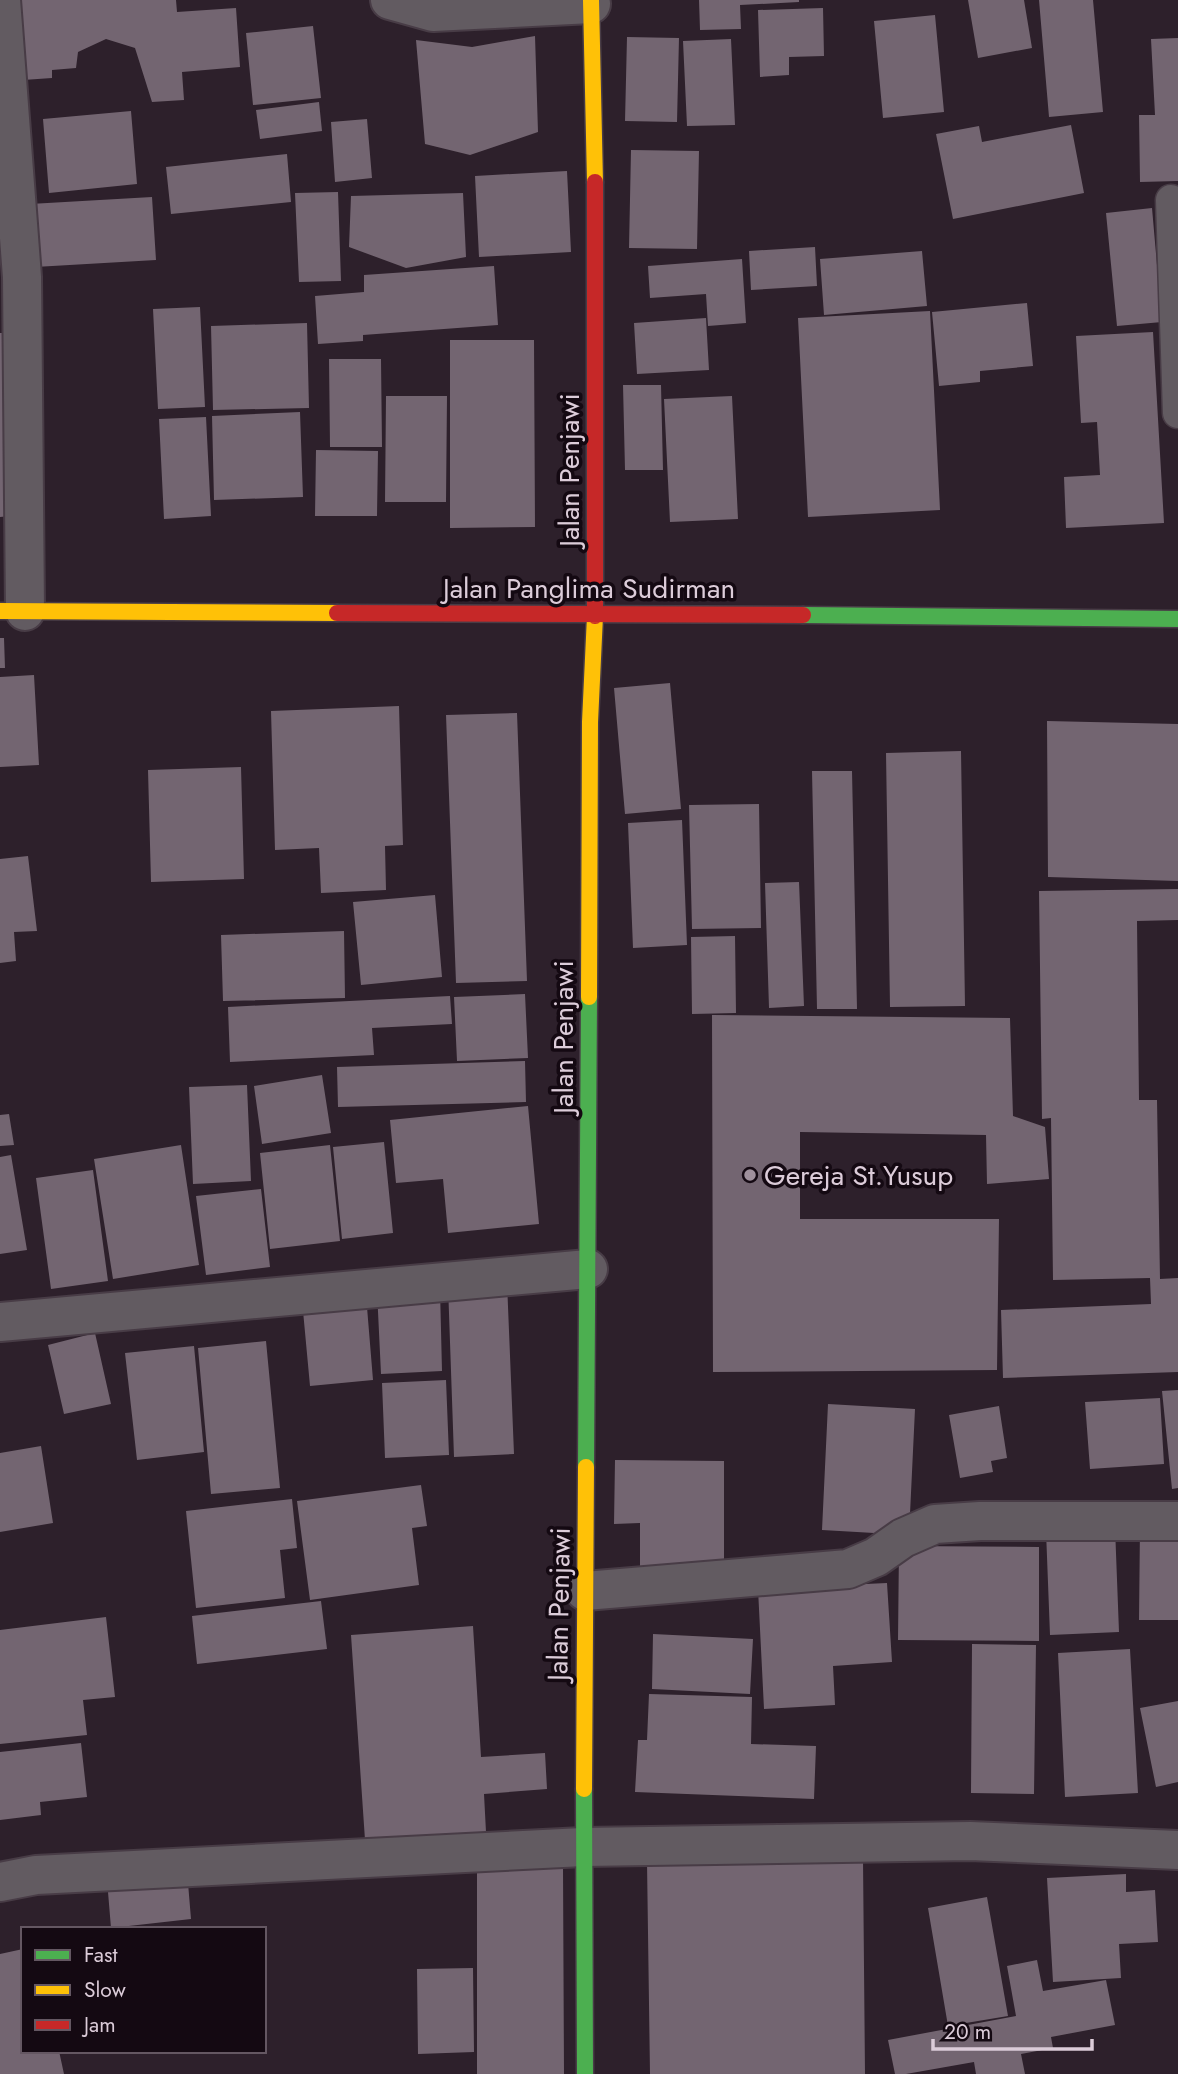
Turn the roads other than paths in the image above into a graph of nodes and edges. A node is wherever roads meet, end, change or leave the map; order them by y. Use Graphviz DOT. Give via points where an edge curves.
graph roads {
  1 [pos="1,0"];
  2 [pos="390,0"];
  3 [pos="592,2"];
  4 [pos="1171,200"];
  5 [pos="1178,413"];
  6 [pos="12,611"];
  7 [pos="595,615"];
  8 [pos="1178,619"];
  9 [pos="588,1269"];
  10 [pos="0,1322"];
  11 [pos="1178,1521"];
  12 [pos="585,1591"];
  13 [pos="583,1847"];
  14 [pos="1178,1850"];
  15 [pos="0,1882"];
  16 [pos="586,2074"];
  1 -- 6 [label="street" via="22,277"];
  2 -- 3 [label="street" via="433,12"];
  3 -- 7 [label="street, Jalan Penjawi"];
  4 -- 5 [label="lane"];
  6 -- 7 [label="street, Jalan Panglima Sudirman"];
  7 -- 8 [label="street, Jalan Panglima Sudirman"];
  7 -- 9 [label="street, Jalan Penjawi" via="590,722"];
  9 -- 10 [label="street"];
  9 -- 12 [label="street, Jalan Penjawi"];
  11 -- 12 [label="street" via="935,1524 848,1570"];
  12 -- 13 [label="street, Jalan Penjawi"];
  13 -- 14 [label="street" via="970,1841"];
  13 -- 15 [label="street" via="36,1875"];
  13 -- 16 [label="street, Jalan Penjawi"];
}
